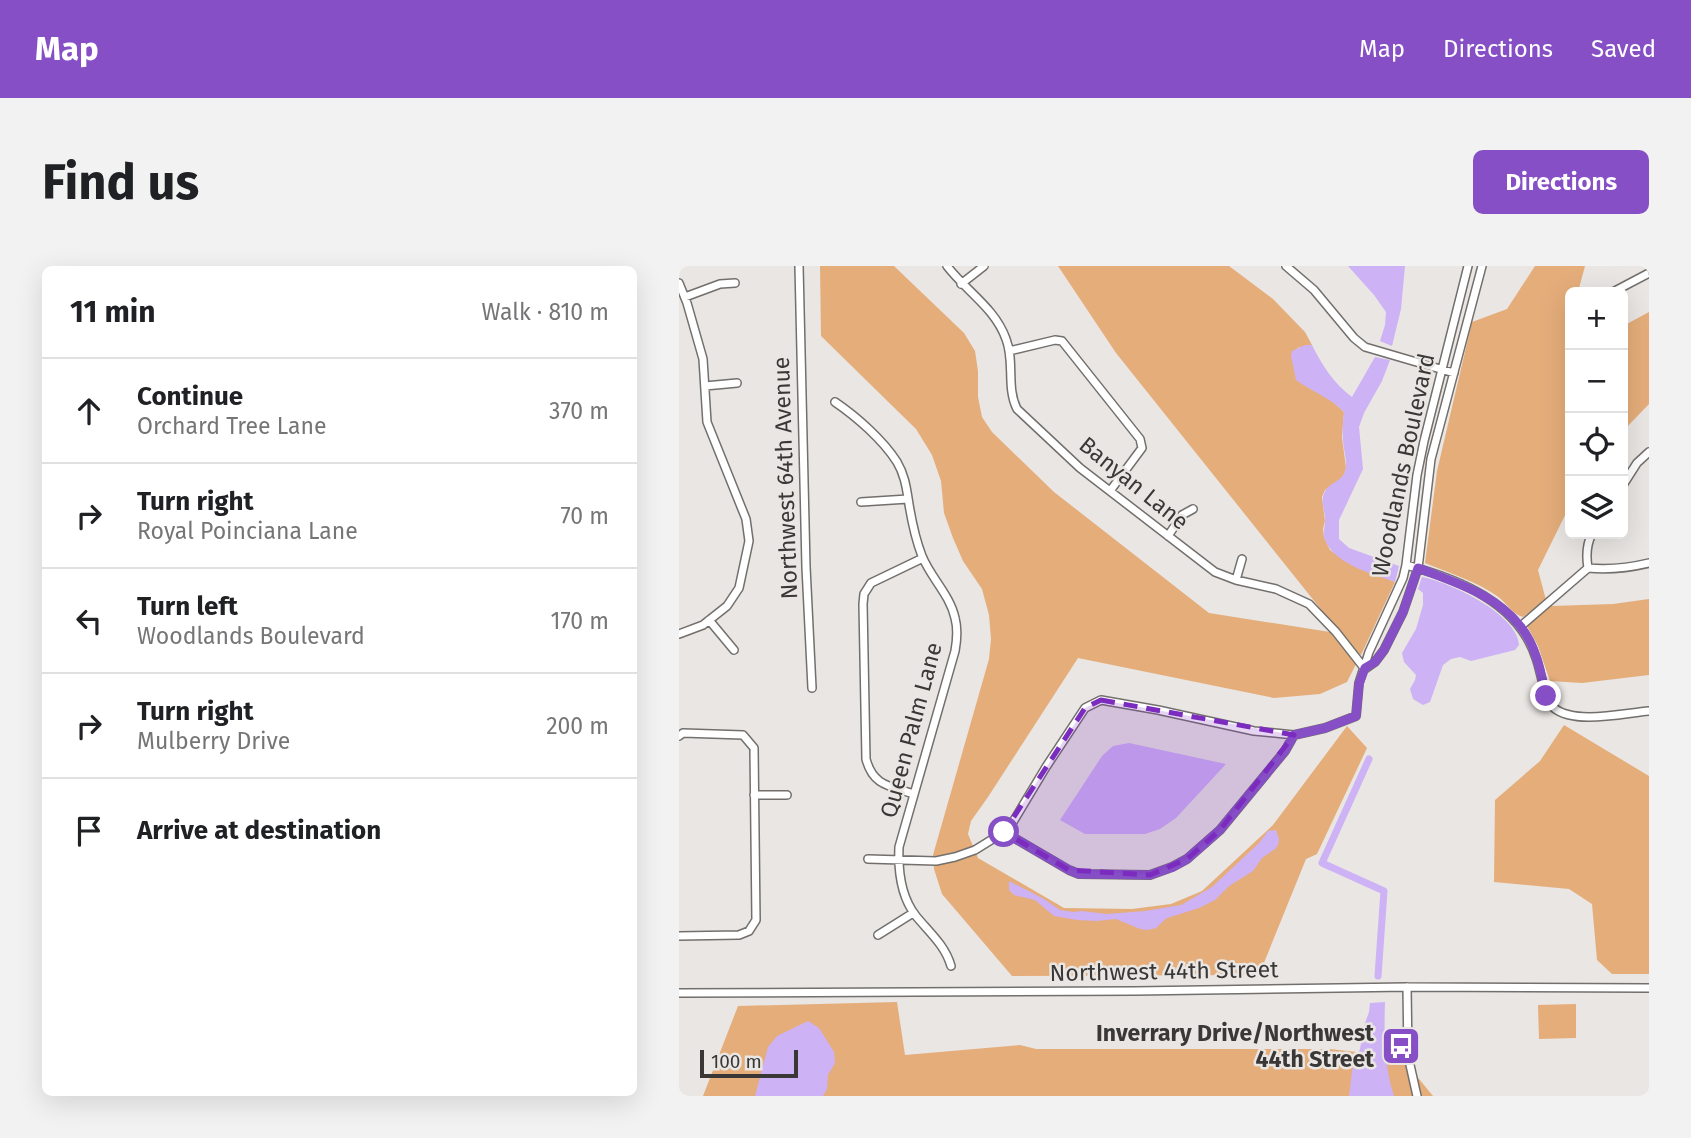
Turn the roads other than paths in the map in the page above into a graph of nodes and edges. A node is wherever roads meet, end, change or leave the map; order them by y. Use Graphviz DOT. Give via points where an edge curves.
graph roads {
  1 [pos="799,266"];
  2 [pos="947,266"];
  3 [pos="984,266"];
  4 [pos="1286,266"];
  5 [pos="1468,266"];
  6 [pos="1482,266"];
  7 [pos="1649,273"];
  8 [pos="679,283"];
  9 [pos="735,283"];
  10 [pos="961,284"];
  11 [pos="1622,287"];
  12 [pos="685,297"];
  13 [pos="1009,351"];
  14 [pos="1441,370"];
  15 [pos="1454,373"];
  16 [pos="737,383"];
  17 [pos="705,386"];
  18 [pos="835,402"];
  19 [pos="1649,452"];
  20 [pos="1628,477"];
  21 [pos="1109,491"];
  22 [pos="908,499"];
  23 [pos="861,502"];
  24 [pos="1193,509"];
  25 [pos="1168,537"];
  26 [pos="1589,539"];
  27 [pos="923,558"];
  28 [pos="1241,559"];
  29 [pos="1649,563"];
  30 [pos="1406,565"];
  31 [pos="1418,568"];
  32 [pos="1588,568"];
  33 [pos="1235,580"];
  34 [pos="709,620"];
  35 [pos="1521,626"];
  36 [pos="679,634"];
  37 [pos="734,650"];
  38 [pos="1365,668"];
  39 [pos="812,688"];
  40 [pos="1649,710"];
  41 [pos="1294,735"];
  42 [pos="679,736"];
  43 [pos="754,794"];
  44 [pos="914,794"];
  45 [pos="787,795"];
  46 [pos="1004,832"];
  47 [pos="868,859"];
  48 [pos="899,860"];
  49 [pos="913,913"];
  50 [pos="879,935"];
  51 [pos="679,936"];
  52 [pos="951,965"];
  53 [pos="1407,987"];
  54 [pos="1649,988"];
  55 [pos="679,993"];
  56 [pos="1417,1096"];
  1 -- 39 [label="street, Northwest 64th Avenue"];
  2 -- 10 [label="street, Banyan Lane"];
  3 -- 10 [label="street"];
  4 -- 14 [label="street" via="1365,347"];
  5 -- 14 [label="street, Woodlands Boulevard"];
  6 -- 15 [label="street, Woodlands Boulevard"];
  7 -- 11 [label="street"];
  8 -- 12 [label="street"];
  9 -- 12 [label="street"];
  10 -- 13 [label="street, Banyan Lane" via="1000,325"];
  12 -- 17 [label="street" via="703,359"];
  13 -- 21 [label="street, Banyan Lane" via="1017,409"];
  13 -- 21 [label="street" via="1062,341 1140,439 1142,448"];
  14 -- 15 [label="street"];
  14 -- 30 [label="street, Woodlands Boulevard" via="1417,475"];
  15 -- 31 [label="street, Woodlands Boulevard" via="1431,459"];
  16 -- 17 [label="street"];
  17 -- 34 [label="street" via="707,422 746,519 749,541 739,588 727,606"];
  18 -- 22 [label="street, Queen Palm Lane" via="887,448 905,476"];
  19 -- 20 [label="street"];
  21 -- 25 [label="street, Banyan Lane"];
  22 -- 23 [label="street"];
  22 -- 27 [label="street, Queen Palm Lane"];
  24 -- 25 [label="street" via="1182,514"];
  25 -- 33 [label="street, Banyan Lane" via="1215,572"];
  26 -- 32 [label="street"];
  27 -- 44 [label="street, Queen Palm Lane" via="948,599 957,637"];
  27 -- 44 [label="street" via="871,583 863,604 869,771 878,781"];
  28 -- 33 [label="street"];
  29 -- 32 [label="street"];
  30 -- 31 [label="street"];
  30 -- 38 [label="street, Woodlands Boulevard"];
  31 -- 35 [label="street" via="1472,589"];
  31 -- 38 [label="street, Woodlands Boulevard" via="1389,641"];
  32 -- 35 [label="street"];
  33 -- 38 [label="street, Banyan Lane" via="1276,589 1309,604"];
  34 -- 36 [label="street"];
  34 -- 37 [label="street"];
  35 -- 40 [label="street" via="1553,707 1570,716 1591,717"];
  38 -- 41 [label="street, Woodlands Boulevard" via="1356,716"];
  41 -- 46 [label="street" via="1220,830 1187,859 1150,875 1079,874"];
  41 -- 46 [label="street" via="1101,700 1085,708"];
  42 -- 43 [label="street" via="743,735 754,748"];
  43 -- 45 [label="street"];
  43 -- 51 [label="street" via="756,920 750,931 739,935"];
  44 -- 48 [label="street, Queen Palm Lane"];
  46 -- 48 [label="street" via="955,857"];
  47 -- 48 [label="street"];
  48 -- 49 [label="street, Queen Palm Lane"];
  49 -- 50 [label="street"];
  49 -- 52 [label="street, Queen Palm Lane" via="947,953"];
  53 -- 54 [label="street, Northwest 44th Street"];
  53 -- 55 [label="street, Northwest 44th Street"];
  53 -- 56 [label="street" via="1408,1056"];
}
